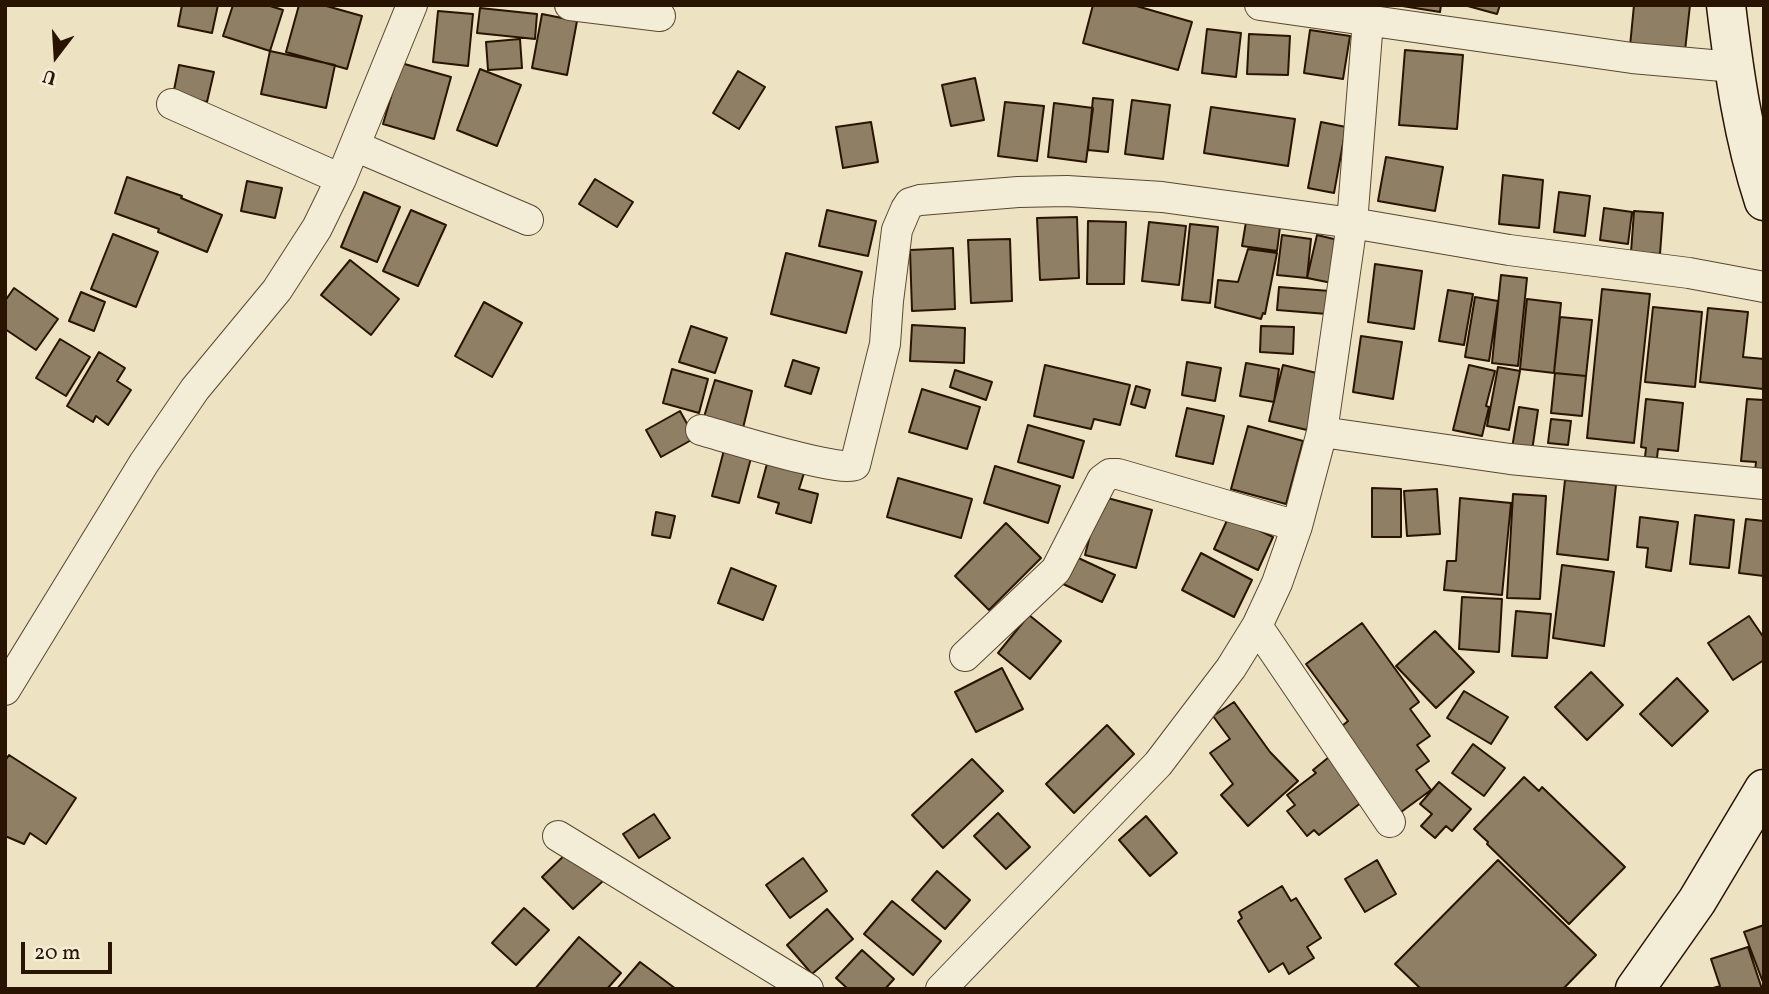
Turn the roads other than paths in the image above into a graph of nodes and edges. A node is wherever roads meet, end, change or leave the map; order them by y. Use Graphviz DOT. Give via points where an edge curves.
graph roads {
  1 [pos="412,5"];
  2 [pos="570,5"];
  3 [pos="1260,5"];
  4 [pos="1726,5"];
  5 [pos="660,16"];
  6 [pos="1368,21"];
  7 [pos="1734,67"];
  8 [pos="172,104"];
  9 [pos="1755,134"];
  10 [pos="355,146"];
  11 [pos="341,179"];
  12 [pos="1764,201"];
  13 [pos="528,220"];
  14 [pos="1352,223"];
  15 [pos="1764,287"];
  16 [pos="701,430"];
  17 [pos="1322,432"];
  18 [pos="1764,484"];
  19 [pos="1297,526"];
  20 [pos="1257,626"];
  21 [pos="965,656"];
  22 [pos="5,690"];
  23 [pos="1764,789"];
  24 [pos="1390,822"];
  25 [pos="558,836"];
  26 [pos="808,989"];
  27 [pos="941,989"];
  28 [pos="1635,989"];
  1 -- 10 [label="street"];
  2 -- 5 [label="street"];
  3 -- 6 [label="street"];
  4 -- 7 [label="main road"];
  6 -- 7 [label="street" via="1632,58"];
  6 -- 14 [label="street"];
  7 -- 9 [label="main road"];
  8 -- 11 [label="street"];
  9 -- 12 [label="main road"];
  10 -- 11 [label="street"];
  10 -- 13 [label="street"];
  11 -- 22 [label="street" via="317,228 277,290 195,389 144,463"];
  14 -- 15 [label="street"];
  14 -- 16 [label="street" via="1104,192 1018,192 920,200 905,209 897,230 885,344 855,465 796,456"];
  14 -- 17 [label="street"];
  17 -- 18 [label="street" via="1510,460"];
  17 -- 19 [label="street"];
  19 -- 20 [label="street"];
  19 -- 21 [label="street" via="1110,474 1102,480 1056,569"];
  20 -- 24 [label="street"];
  20 -- 27 [label="street" via="1231,668 1143,780"];
  23 -- 28 [label="main road" via="1697,901"];
  25 -- 26 [label="street"];
}
